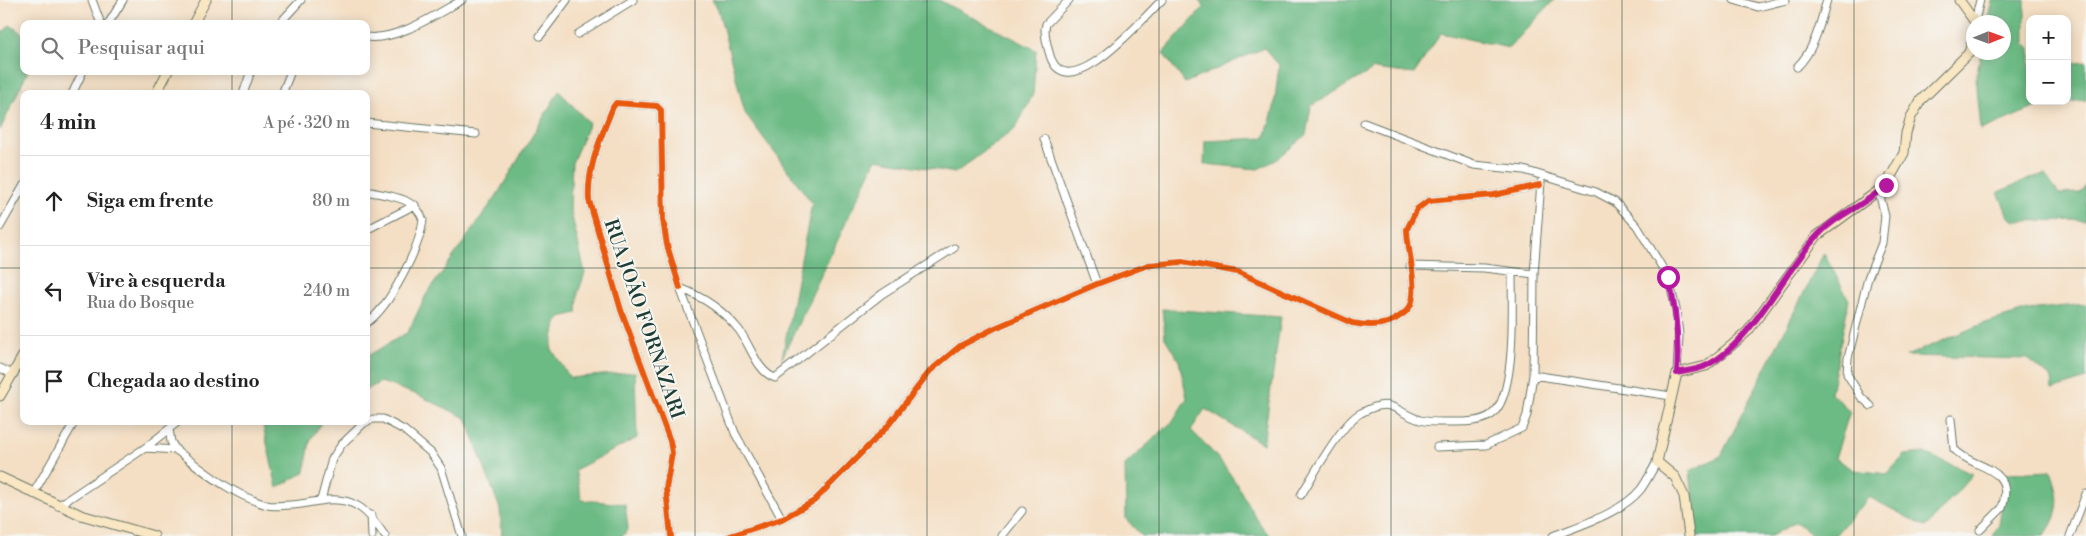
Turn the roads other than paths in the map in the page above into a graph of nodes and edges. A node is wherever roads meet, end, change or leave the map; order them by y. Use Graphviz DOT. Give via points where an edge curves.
graph roads {
  1 [pos="92,0"];
  2 [pos="123,0"];
  3 [pos="206,0"];
  4 [pos="302,0"];
  5 [pos="462,0"];
  6 [pos="567,0"];
  7 [pos="633,0"];
  8 [pos="1069,0"];
  9 [pos="1162,0"];
  10 [pos="1734,0"];
  11 [pos="1786,0"];
  12 [pos="1827,0"];
  13 [pos="1959,0"];
  14 [pos="1980,0"];
  15 [pos="1970,15"];
  16 [pos="1977,15"];
  17 [pos="100,20"];
  18 [pos="110,20"];
  19 [pos="195,20"];
  20 [pos="283,20"];
  21 [pos="578,34"];
  22 [pos="540,36"];
  23 [pos="370,37"];
  24 [pos="1966,56"];
  25 [pos="1797,66"];
  26 [pos="82,75"];
  27 [pos="166,75"];
  28 [pos="250,75"];
  29 [pos="289,75"];
  30 [pos="74,90"];
  31 [pos="158,90"];
  32 [pos="244,90"];
  33 [pos="284,90"];
  34 [pos="370,123"];
  35 [pos="1364,123"];
  36 [pos="476,134"];
  37 [pos="1044,139"];
  38 [pos="1544,176"];
  39 [pos="1540,185"];
  40 [pos="20,192"];
  41 [pos="370,192"];
  42 [pos="1879,192"];
  43 [pos="415,205"];
  44 [pos="0,227"];
  45 [pos="370,228"];
  46 [pos="954,248"];
  47 [pos="1410,266"];
  48 [pos="1512,273"];
  49 [pos="1534,274"];
  50 [pos="1097,284"];
  51 [pos="680,288"];
  52 [pos="370,321"];
  53 [pos="20,361"];
  54 [pos="0,368"];
  55 [pos="1677,373"];
  56 [pos="12,374"];
  57 [pos="1533,375"];
  58 [pos="0,396"];
  59 [pos="1670,396"];
  60 [pos="1871,406"];
  61 [pos="1951,419"];
  62 [pos="370,420"];
  63 [pos="73,425"];
  64 [pos="173,425"];
  65 [pos="362,425"];
  66 [pos="169,428"];
  67 [pos="1437,447"];
  68 [pos="145,448"];
  69 [pos="176,450"];
  70 [pos="1656,462"];
  71 [pos="0,477"];
  72 [pos="33,494"];
  73 [pos="2086,494"];
  74 [pos="1301,495"];
  75 [pos="322,500"];
  76 [pos="58,506"];
  77 [pos="1022,511"];
  78 [pos="371,515"];
  79 [pos="782,519"];
  80 [pos="1980,530"];
  81 [pos="154,536"];
  82 [pos="372,536"];
  83 [pos="385,536"];
  84 [pos="462,536"];
  85 [pos="671,536"];
  86 [pos="730,536"];
  87 [pos="1002,536"];
  88 [pos="1553,536"];
  89 [pos="1689,536"];
  90 [pos="2070,536"];
  1 -- 17 [label="street"];
  2 -- 18 [label="street"];
  3 -- 19 [label="street"];
  4 -- 20 [label="street"];
  5 -- 23 [label="street" via="396,34"];
  6 -- 22 [label="street"];
  7 -- 21 [label="street"];
  8 -- 9 [label="street" via="1046,24 1045,34 1056,69 1068,73 1102,58"];
  10 -- 11 [label="street" via="1758,7"];
  12 -- 25 [label="street" via="1813,44 1807,57"];
  13 -- 15 [label="street"];
  14 -- 16 [label="street"];
  24 -- 42 [label="street" via="1921,100 1910,117 1904,153 1893,175"];
  26 -- 30 [label="street"];
  27 -- 31 [label="street"];
  28 -- 32 [label="street"];
  29 -- 33 [label="street"];
  34 -- 36 [label="street"];
  35 -- 38 [label="street" via="1474,165 1524,170"];
  37 -- 50 [label="street"];
  38 -- 39 [label="street"];
  38 -- 55 [label="street" via="1596,192 1615,202 1637,226 1668,277 1679,335"];
  39 -- 47 [label="street" via="1421,204 1407,228"];
  39 -- 49 [label="street"];
  40 -- 44 [label="street"];
  41 -- 43 [label="street"];
  42 -- 55 [label="street" via="1817,236 1748,331 1706,366"];
  42 -- 60 [label="street" via="1885,216 1882,243 1868,278 1847,374 1861,397"];
  43 -- 45 [label="street"];
  43 -- 52 [label="street" via="424,220 416,250 381,311"];
  46 -- 51 [label="street" via="882,294 778,378 772,378 764,370 740,331 726,316 700,296"];
  47 -- 48 [label="street" via="1476,267"];
  47 -- 50 [label="street" via="1414,285 1409,308 1397,318 1377,324 1352,323 1260,280 1201,264 1148,265"];
  48 -- 49 [label="street"];
  48 -- 74 [label="street" via="1512,341 1507,389 1502,404 1491,416 1468,422 1434,422 1394,406 1376,406 1358,414 1345,426"];
  49 -- 57 [label="street"];
  50 -- 79 [label="street" via="994,328 947,355 846,470 814,501"];
  51 -- 79 [label="street, RUA JOÃO FORNAZARI" via="735,433"];
  51 -- 85 [label="street, RUA JOÃO FORNAZARI" via="663,220 661,110 657,106 616,103 594,156 588,181 589,200 621,310 670,441 672,453 666,489"];
  53 -- 56 [label="street"];
  54 -- 56 [label="street"];
  55 -- 59 [label="street"];
  56 -- 58 [label="street"];
  57 -- 59 [label="street"];
  57 -- 67 [label="street" via="1522,428 1486,445"];
  59 -- 70 [label="street"];
  61 -- 80 [label="street" via="1954,449 1995,471 2004,486 2002,508"];
  62 -- 84 [label="street" via="384,419 404,430 441,468"];
  63 -- 72 [label="street"];
  64 -- 66 [label="street"];
  65 -- 75 [label="street" via="332,459"];
  66 -- 68 [label="street"];
  66 -- 69 [label="street"];
  68 -- 69 [label="street"];
  68 -- 76 [label="street"];
  69 -- 75 [label="street" via="248,499 270,506"];
  70 -- 88 [label="street" via="1640,489 1625,502 1602,517"];
  70 -- 89 [label="street" via="1675,477 1684,496"];
  71 -- 72 [label="street"];
  72 -- 76 [label="street"];
  73 -- 90 [label="street"];
  75 -- 78 [label="street" via="355,504"];
  76 -- 81 [label="street" via="81,516"];
  77 -- 87 [label="street"];
  78 -- 82 [label="street"];
  78 -- 83 [label="street"];
  79 -- 86 [label="street"];
}
